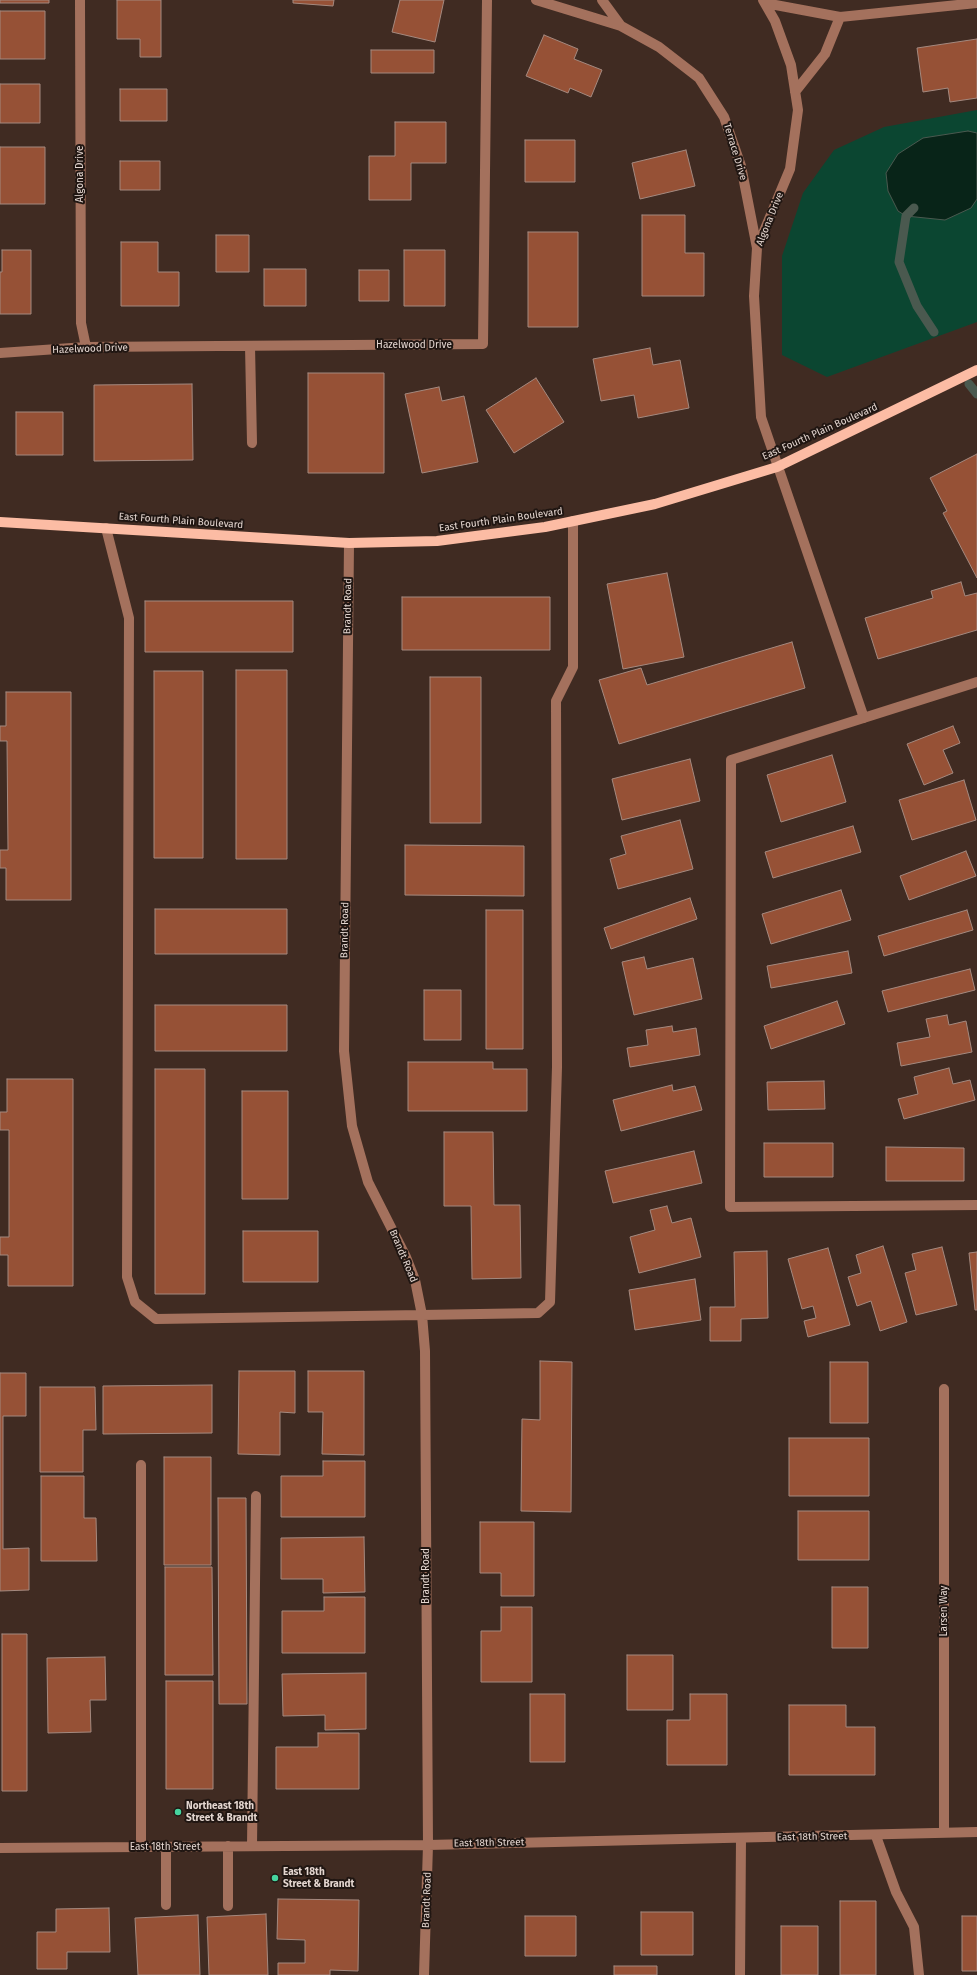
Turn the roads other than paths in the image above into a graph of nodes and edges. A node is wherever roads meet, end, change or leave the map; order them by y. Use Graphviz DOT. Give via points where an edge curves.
graph roads {
  1 [pos="80,0"];
  2 [pos="487,0"];
  3 [pos="536,0"];
  4 [pos="602,0"];
  5 [pos="764,1"];
  6 [pos="977,3"];
  7 [pos="840,17"];
  8 [pos="621,26"];
  9 [pos="795,92"];
  10 [pos="757,248"];
  11 [pos="250,346"];
  12 [pos="86,348"];
  13 [pos="0,353"];
  14 [pos="977,370"];
  15 [pos="252,443"];
  16 [pos="777,467"];
  17 [pos="573,521"];
  18 [pos="0,522"];
  19 [pos="106,528"];
  20 [pos="349,543"];
  21 [pos="977,682"];
  22 [pos="864,718"];
  23 [pos="977,1205"];
  24 [pos="422,1315"];
  25 [pos="944,1389"];
  26 [pos="141,1464"];
  27 [pos="256,1496"];
  28 [pos="944,1832"];
  29 [pos="977,1832"];
  30 [pos="876,1836"];
  31 [pos="741,1838"];
  32 [pos="428,1845"];
  33 [pos="228,1846"];
  34 [pos="252,1846"];
  35 [pos="141,1847"];
  36 [pos="166,1847"];
  37 [pos="0,1848"];
  38 [pos="166,1905"];
  39 [pos="228,1906"];
  40 [pos="424,1975"];
  41 [pos="740,1975"];
  42 [pos="919,1975"];
  1 -- 12 [label="street, Algona Drive" via="81,323"];
  2 -- 11 [label="street, Hazelwood Drive" via="483,344"];
  3 -- 8 [label="street, Terrace Drive"];
  4 -- 8 [label="street"];
  5 -- 7 [label="street"];
  5 -- 9 [label="street, Algona Drive" via="775,21 791,65"];
  6 -- 7 [label="street"];
  7 -- 9 [label="street" via="825,54"];
  8 -- 10 [label="street, Terrace Drive" via="659,47 698,78 724,117 741,166"];
  9 -- 10 [label="street, Algona Drive" via="798,110 790,169"];
  10 -- 16 [label="street, Algona Drive" via="754,296 761,418"];
  11 -- 12 [label="street, Hazelwood Drive"];
  11 -- 15 [label="street"];
  12 -- 13 [label="street, Hazelwood Drive"];
  14 -- 16 [label="main road, East Fourth Plain Boulevard"];
  16 -- 17 [label="main road, East Fourth Plain Boulevard" via="655,504"];
  16 -- 22 [label="street, Algona Drive"];
  17 -- 20 [label="main road, East Fourth Plain Boulevard" via="540,528 437,541"];
  17 -- 24 [label="street" via="573,667 556,701 556,1067 550,1302 538,1313"];
  18 -- 19 [label="main road, East Fourth Plain Boulevard"];
  19 -- 20 [label="main road, East Fourth Plain Boulevard"];
  19 -- 24 [label="street" via="129,618 127,1277 135,1302 156,1319"];
  20 -- 24 [label="street, Brandt Road" via="345,1058 352,1126 368,1182 406,1257 415,1280"];
  21 -- 22 [label="street"];
  22 -- 23 [label="street" via="732,760 730,1207"];
  24 -- 32 [label="street, Brandt Road" via="425,1358"];
  25 -- 28 [label="street, Larsen Way"];
  26 -- 35 [label="street"];
  27 -- 34 [label="street"];
  28 -- 29 [label="street, East 18th Street"];
  28 -- 30 [label="street, East 18th Street"];
  30 -- 31 [label="street, East 18th Street"];
  30 -- 42 [label="street" via="896,1892 914,1927"];
  31 -- 32 [label="street, East 18th Street"];
  31 -- 41 [label="street"];
  32 -- 34 [label="street, East 18th Street"];
  32 -- 40 [label="street, Brandt Road"];
  33 -- 34 [label="street, East 18th Street"];
  33 -- 36 [label="street, East 18th Street"];
  33 -- 39 [label="street"];
  35 -- 36 [label="street, East 18th Street"];
  35 -- 37 [label="street, East 18th Street"];
  36 -- 38 [label="street"];
}
